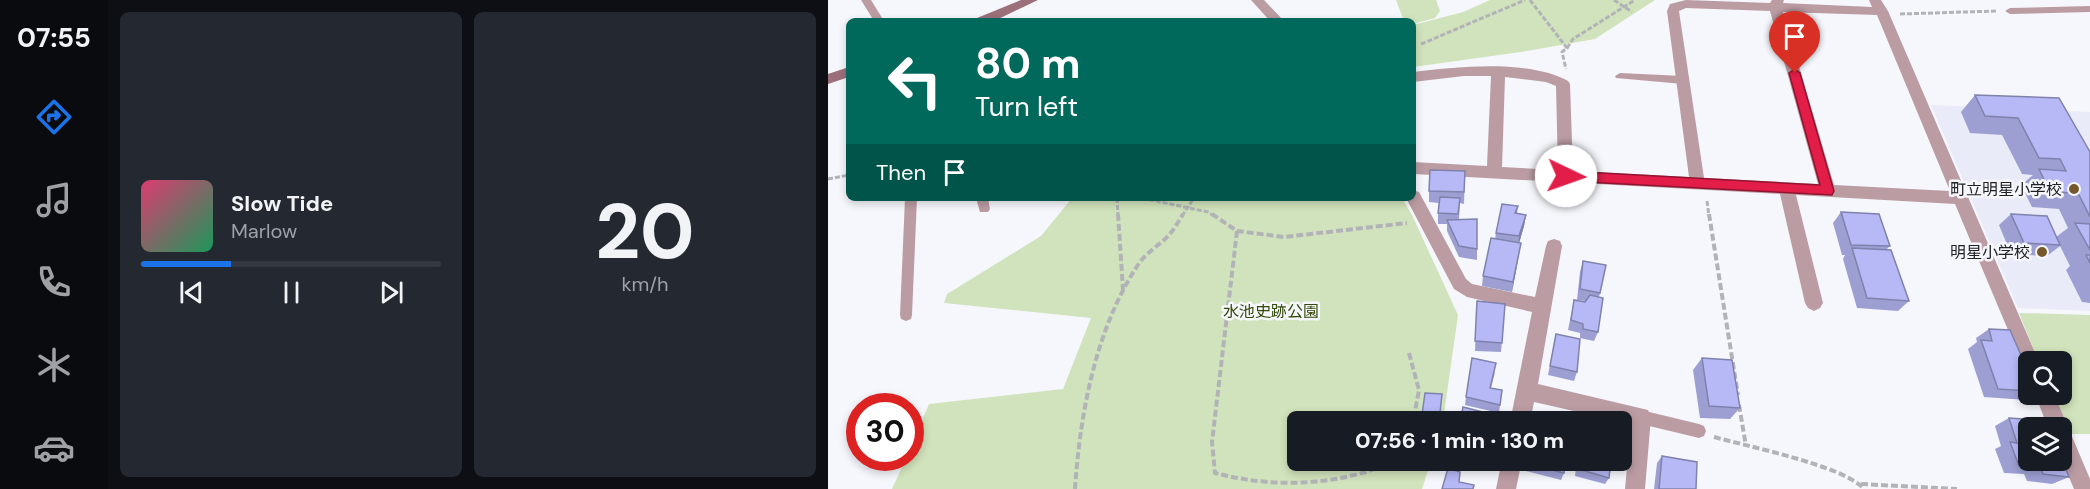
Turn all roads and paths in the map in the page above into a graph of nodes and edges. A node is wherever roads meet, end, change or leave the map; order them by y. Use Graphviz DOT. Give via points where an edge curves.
graph roads {
  1 [pos="866,0"];
  2 [pos="1032,0"];
  3 [pos="1257,0"];
  4 [pos="1525,0"];
  5 [pos="1530,0"];
  6 [pos="1614,0"];
  7 [pos="1635,0"];
  8 [pos="1777,3"];
  9 [pos="1625,7"];
  10 [pos="1880,8"];
  11 [pos="2090,9"];
  12 [pos="2010,11"];
  13 [pos="1632,12"];
  14 [pos="877,18"];
  15 [pos="989,18"];
  16 [pos="1275,18"];
  17 [pos="1421,44"];
  18 [pos="1568,48"];
  19 [pos="846,73"];
  20 [pos="1498,73"];
  21 [pos="1620,76"];
  22 [pos="1416,77"];
  23 [pos="828,79"];
  24 [pos="1560,80"];
  25 [pos="1683,80"];
  26 [pos="1416,168"];
  27 [pos="1494,172"];
  28 [pos="846,176"];
  29 [pos="1566,176"];
  30 [pos="828,179"];
  31 [pos="1701,183"];
  32 [pos="1786,188"];
  33 [pos="1828,191"];
  34 [pos="1962,198"];
  35 [pos="911,201"];
  36 [pos="1117,201"];
  37 [pos="1157,201"];
  38 [pos="1191,201"];
  39 [pos="1416,201"];
  40 [pos="1186,207"];
  41 [pos="1426,221"];
  42 [pos="1237,231"];
  43 [pos="1554,246"];
  44 [pos="1124,292"];
  45 [pos="1814,303"];
  46 [pos="1542,306"];
  47 [pos="906,315"];
  48 [pos="2026,351"];
  49 [pos="1409,353"];
  50 [pos="1527,391"];
  51 [pos="1415,411"];
  52 [pos="1522,411"];
  53 [pos="1641,417"];
  54 [pos="1699,431"];
  55 [pos="1746,446"];
  56 [pos="2072,461"];
  57 [pos="1379,471"];
  58 [pos="1510,471"];
  59 [pos="1862,487"];
  60 [pos="1075,489"];
  61 [pos="1506,489"];
  62 [pos="1635,489"];
  63 [pos="1957,489"];
  64 [pos="2084,489"];
  1 -- 14 [label="lane"];
  2 -- 15 [label="main road"];
  3 -- 16 [label="street"];
  4 -- 17 [label="path"];
  5 -- 18 [label="path"];
  6 -- 9 [label="path"];
  7 -- 9 [label="path"];
  8 -- 10 [label="street"];
  8 -- 25 [label="street" via="1686,3 1674,7"];
  8 -- 33 [label="street"];
  9 -- 13 [label="path"];
  9 -- 18 [label="path" via="1573,39"];
  10 -- 12 [label="path"];
  10 -- 34 [label="street"];
  11 -- 12 [label="lane"];
  18 -- 24 [label="path" via="1562,52 1566,69"];
  19 -- 23 [label="main road"];
  20 -- 22 [label="street" via="1466,71"];
  20 -- 24 [label="street"];
  20 -- 27 [label="street"];
  21 -- 25 [label="lane"];
  24 -- 29 [label="street"];
  25 -- 31 [label="street"];
  26 -- 27 [label="street"];
  27 -- 29 [label="street"];
  28 -- 30 [label="path"];
  29 -- 31 [label="street"];
  31 -- 32 [label="street"];
  31 -- 55 [label="path"];
  32 -- 33 [label="street"];
  32 -- 45 [label="street"];
  33 -- 34 [label="street"];
  34 -- 48 [label="street"];
  35 -- 47 [label="lane"];
  36 -- 44 [label="path"];
  37 -- 40 [label="path"];
  38 -- 40 [label="path"];
  39 -- 41 [label="street"];
  40 -- 42 [label="path" via="1208,212"];
  40 -- 44 [label="path" via="1169,235 1141,260"];
  41 -- 42 [label="path" via="1284,237"];
  41 -- 46 [label="street" via="1467,290"];
  42 -- 57 [label="path" via="1212,442 1215,473 1244,484 1293,487"];
  43 -- 46 [label="street"];
  44 -- 60 [label="path" via="1105,338 1088,403 1076,455"];
  46 -- 50 [label="street"];
  49 -- 51 [label="path" via="1419,390"];
  50 -- 52 [label="street"];
  50 -- 53 [label="street"];
  53 -- 54 [label="lane"];
  53 -- 62 [label="street"];
  54 -- 55 [label="path"];
  55 -- 59 [label="path" via="1826,468"];
  56 -- 64 [label="street"];
  58 -- 61 [label="street"];
  59 -- 63 [label="path"];
}
